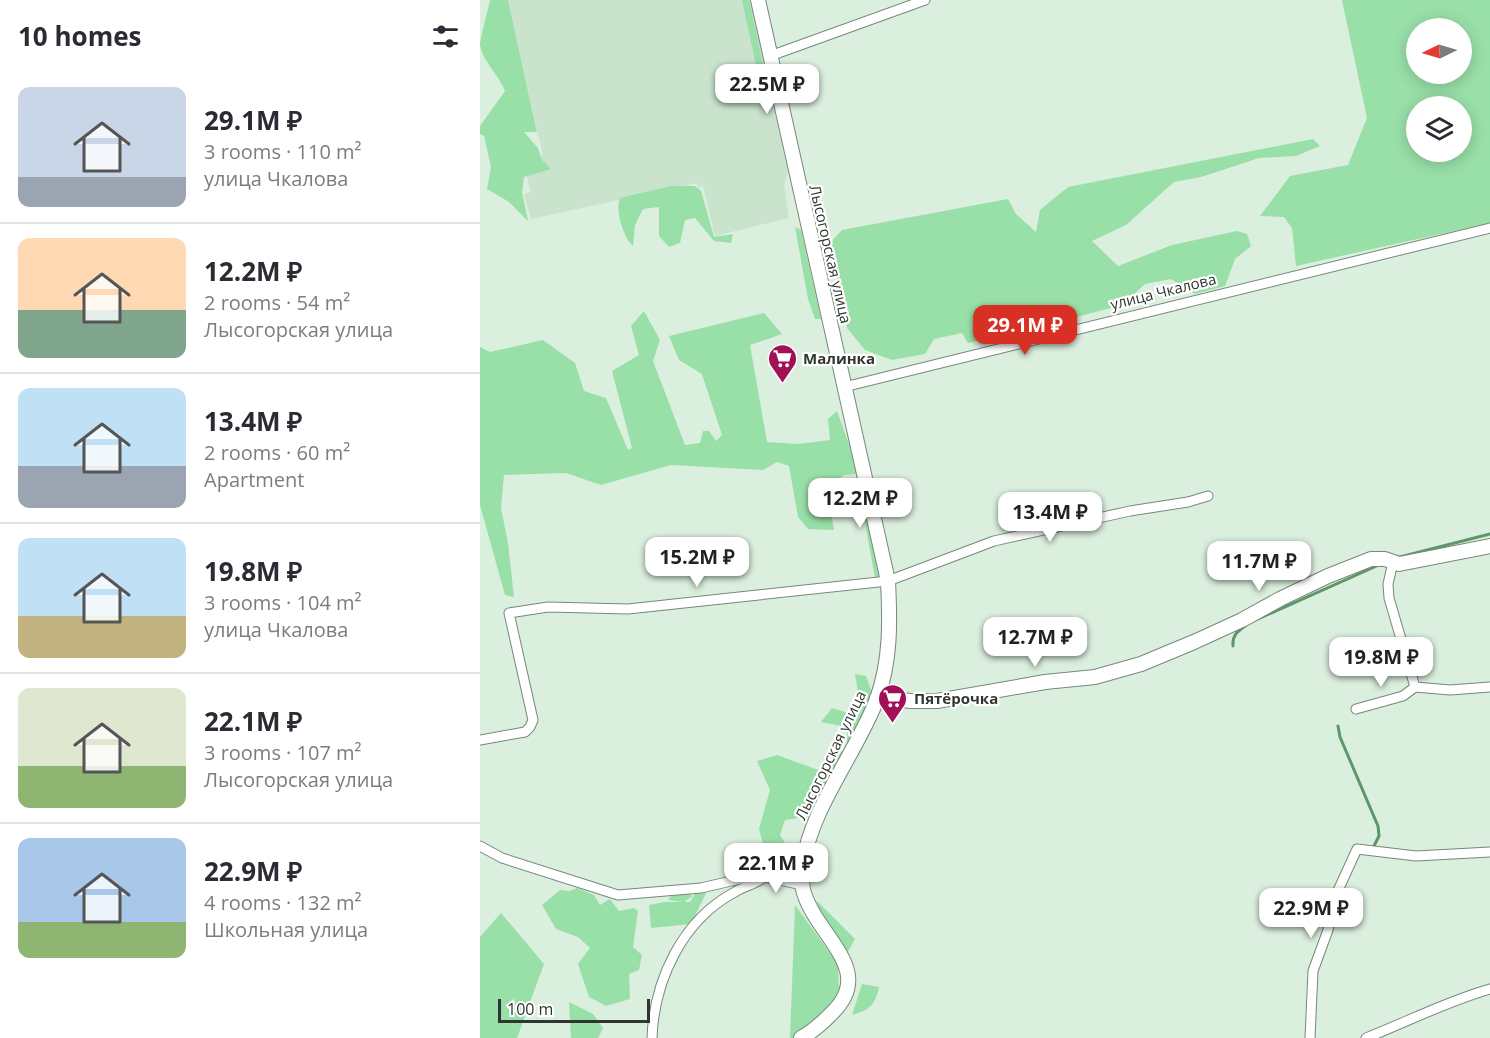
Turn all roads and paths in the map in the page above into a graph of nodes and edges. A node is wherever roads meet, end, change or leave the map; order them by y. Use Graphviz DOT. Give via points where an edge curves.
graph roads {
  1 [pos="758,0"];
  2 [pos="925,0"];
  3 [pos="770,56"];
  4 [pos="1490,228"];
  5 [pos="844,387"];
  6 [pos="1208,496"];
  7 [pos="1490,546"];
  8 [pos="1393,562"];
  9 [pos="888,581"];
  10 [pos="1415,687"];
  11 [pos="1490,687"];
  12 [pos="877,698"];
  13 [pos="1356,709"];
  14 [pos="480,740"];
  15 [pos="480,846"];
  16 [pos="1490,852"];
  17 [pos="756,877"];
  18 [pos="802,885"];
  19 [pos="1490,989"];
  20 [pos="652,1038"];
  21 [pos="801,1038"];
  22 [pos="1310,1038"];
  23 [pos="1366,1038"];
  1 -- 3 [label="street, Лысогорская улица"];
  2 -- 3 [label="street"];
  3 -- 5 [label="street, Лысогорская улица"];
  4 -- 5 [label="street, улица Чкалова"];
  5 -- 9 [label="street, Лысогорская улица"];
  6 -- 9 [label="street" via="994,541"];
  7 -- 8 [label="street" via="1407,563"];
  8 -- 10 [label="street" via="1389,597"];
  8 -- 12 [label="street" via="1371,559 1328,576 1242,620 1122,670 937,701"];
  9 -- 12 [label="street, Лысогорская улица" via="889,641"];
  9 -- 14 [label="street" via="628,609 548,607 509,613 533,720 525,732"];
  10 -- 11 [label="street"];
  10 -- 13 [label="street" via="1403,696"];
  12 -- 18 [label="street, Лысогорская улица" via="812,829"];
  15 -- 17 [label="street" via="502,858 618,896 701,888"];
  16 -- 22 [label="street" via="1416,856 1357,849 1335,897 1313,970"];
  17 -- 18 [label="street"];
  17 -- 20 [label="street" via="754,885 735,891 711,909 671,957 658,991"];
  18 -- 21 [label="street, Лысогорская улица" via="813,914 847,964 849,988 842,1005"];
  19 -- 23 [label="street" via="1459,998"];
}
